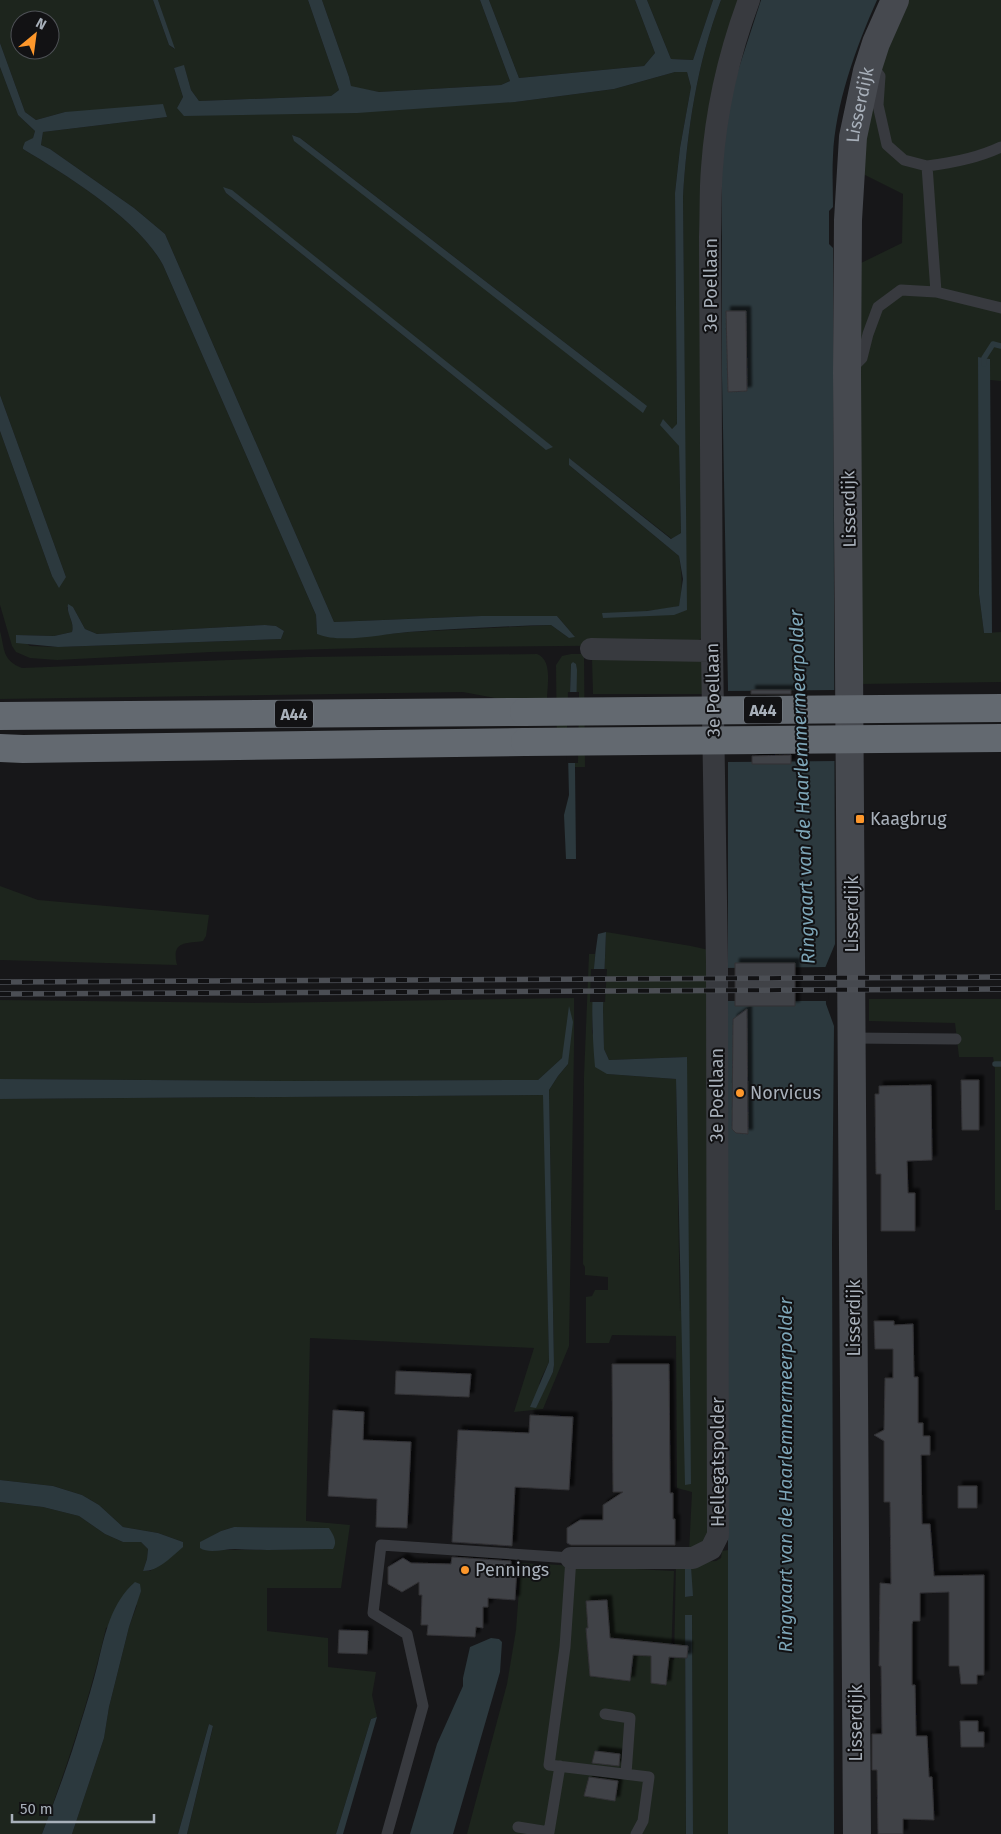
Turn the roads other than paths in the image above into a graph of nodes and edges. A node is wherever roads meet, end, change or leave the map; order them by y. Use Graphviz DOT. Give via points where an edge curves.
graph roads {
  1 [pos="750,0"];
  2 [pos="895,0"];
  3 [pos="870,62"];
  4 [pos="1001,147"];
  5 [pos="927,166"];
  6 [pos="936,292"];
  7 [pos="1001,308"];
  8 [pos="847,373"];
  9 [pos="590,649"];
  10 [pos="712,651"];
  11 [pos="1001,708"];
  12 [pos="0,716"];
  13 [pos="1001,738"];
  14 [pos="0,748"];
  15 [pos="852,1038"];
  16 [pos="956,1039"];
  17 [pos="718,1385"];
  18 [pos="571,1558"];
  19 [pos="605,1714"];
  20 [pos="560,1766"];
  21 [pos="626,1774"];
  22 [pos="518,1827"];
  23 [pos="387,1834"];
  24 [pos="636,1834"];
  25 [pos="857,1834"];
  1 -- 10 [label="street, 3e Poellaan" via="726,78 712,168"];
  2 -- 3 [label="street, Lisserdijk"];
  3 -- 5 [label="lane" via="880,76 878,105 887,145 904,160"];
  3 -- 8 [label="street, Lisserdijk" via="854,129 850,167"];
  4 -- 5 [label="lane" via="950,163"];
  5 -- 6 [label="lane"];
  6 -- 7 [label="lane"];
  6 -- 8 [label="lane" via="901,290 878,307 862,358"];
  8 -- 15 [label="street, Lisserdijk"];
  9 -- 10 [label="street"];
  10 -- 17 [label="street, 3e Poellaan"];
  11 -- 12 [label="highway, A44, bridge"];
  13 -- 14 [label="highway, A44, bridge"];
  15 -- 16 [label="lane"];
  15 -- 25 [label="street, Lisserdijk"];
  17 -- 18 [label="street, Hellegatspolder" via="718,1535 711,1549 693,1558"];
  18 -- 20 [label="lane" via="565,1647 549,1765"];
  18 -- 23 [label="lane, Hellegatspolder" via="381,1545 373,1613 407,1634 423,1706"];
  19 -- 21 [label="lane" via="630,1718"];
  20 -- 21 [label="lane"];
  20 -- 22 [label="lane" via="549,1832"];
  21 -- 24 [label="lane" via="649,1776 643,1821"];
}
